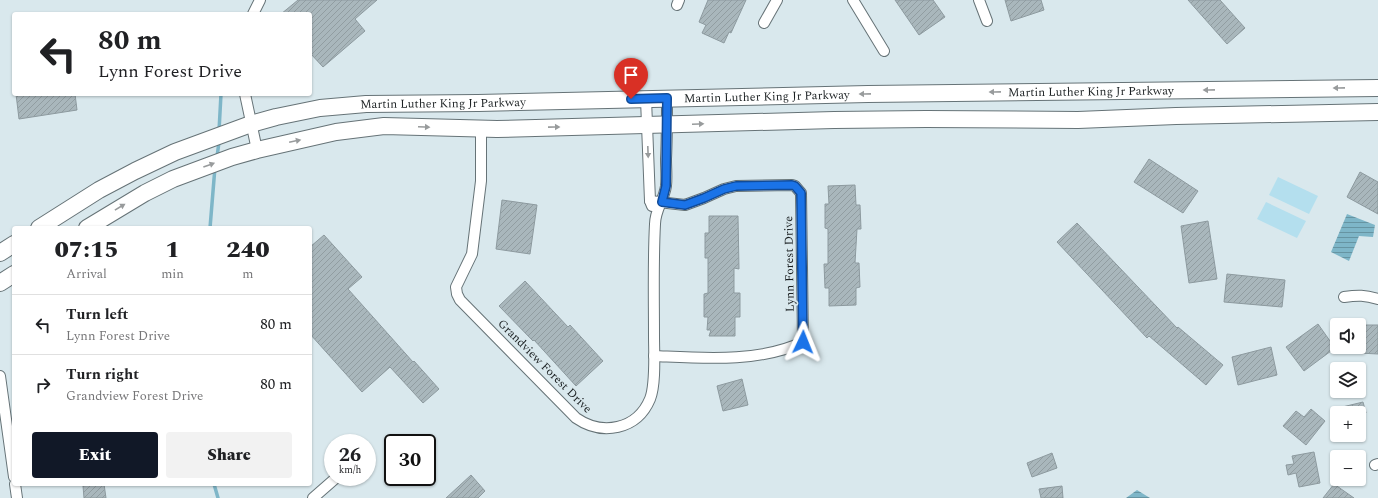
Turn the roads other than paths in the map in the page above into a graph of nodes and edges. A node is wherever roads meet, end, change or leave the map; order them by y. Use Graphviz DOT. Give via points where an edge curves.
graph roads {
  1 [pos="260,0"];
  2 [pos="777,0"];
  3 [pos="853,0"];
  4 [pos="979,0"];
  5 [pos="254,12"];
  6 [pos="987,21"];
  7 [pos="764,23"];
  8 [pos="884,51"];
  9 [pos="1378,88"];
  10 [pos="246,96"];
  11 [pos="667,98"];
  12 [pos="646,99"];
  13 [pos="1378,112"];
  14 [pos="251,124"];
  15 [pos="647,125"];
  16 [pos="667,125"];
  17 [pos="481,128"];
  18 [pos="257,150"];
  19 [pos="650,201"];
  20 [pos="662,202"];
  21 [pos="656,214"];
  22 [pos="42,226"];
  23 [pos="90,226"];
  24 [pos="12,245"];
  25 [pos="0,253"];
  26 [pos="12,275"];
  27 [pos="0,283"];
  28 [pos="1344,297"];
  29 [pos="1378,299"];
  30 [pos="654,356"];
  31 [pos="0,376"];
  32 [pos="12,463"];
  33 [pos="15,486"];
  34 [pos="327,486"];
  35 [pos="17,498"];
  36 [pos="313,498"];
  1 -- 5 [label="street"];
  2 -- 7 [label="street"];
  3 -- 8 [label="street"];
  4 -- 6 [label="street"];
  9 -- 11 [label="main road, Martin Luther King Jr Parkway, one-way"];
  10 -- 14 [label="street"];
  11 -- 12 [label="main road, Martin Luther King Jr Parkway"];
  11 -- 16 [label="street, Grandview Forest Drive"];
  12 -- 14 [label="main road, Martin Luther King Jr Parkway" via="366,104 320,108"];
  12 -- 15 [label="street, Grandview Forest Drive"];
  16 -- 13 [label="main road, Martin Luther King Jr Parkway, one-way" via="880,119 1078,120"];
  14 -- 18 [label="street"];
  14 -- 22 [label="main road, Martin Luther King Jr Parkway" via="135,170"];
  15 -- 16 [label="main road, Martin Luther King Jr Parkway"];
  17 -- 15 [label="main road, Martin Luther King Jr Parkway, one-way"];
  15 -- 19 [label="street, Grandview Forest Drive, one-way"];
  16 -- 20 [label="street, Grandview Forest Drive" via="666,186"];
  18 -- 17 [label="main road, Martin Luther King Jr Parkway, one-way" via="336,132 384,126"];
  17 -- 30 [label="street, Grandview Forest Drive" via="479,196 472,254 456,287 460,300 576,418 585,424 606,429 616,428 629,423 638,415 650,398"];
  23 -- 18 [label="main road, Martin Luther King Jr Parkway, one-way" via="145,192 173,179"];
  19 -- 20 [label="street, Lynn Forest Drive"];
  19 -- 21 [label="street, Grandview Forest Drive"];
  20 -- 21 [label="street, Grandview Forest Drive"];
  20 -- 30 [label="street, Lynn Forest Drive" via="685,205 736,186 792,185 798,189 801,193 803,342 770,352 728,359"];
  21 -- 30 [label="street, Grandview Forest Drive"];
  24 -- 25 [label="main road"];
  26 -- 27 [label="main road"];
  28 -- 29 [label="street" via="1360,295"];
  31 -- 32 [label="street"];
  33 -- 35 [label="street"];
  34 -- 36 [label="street"];
}
